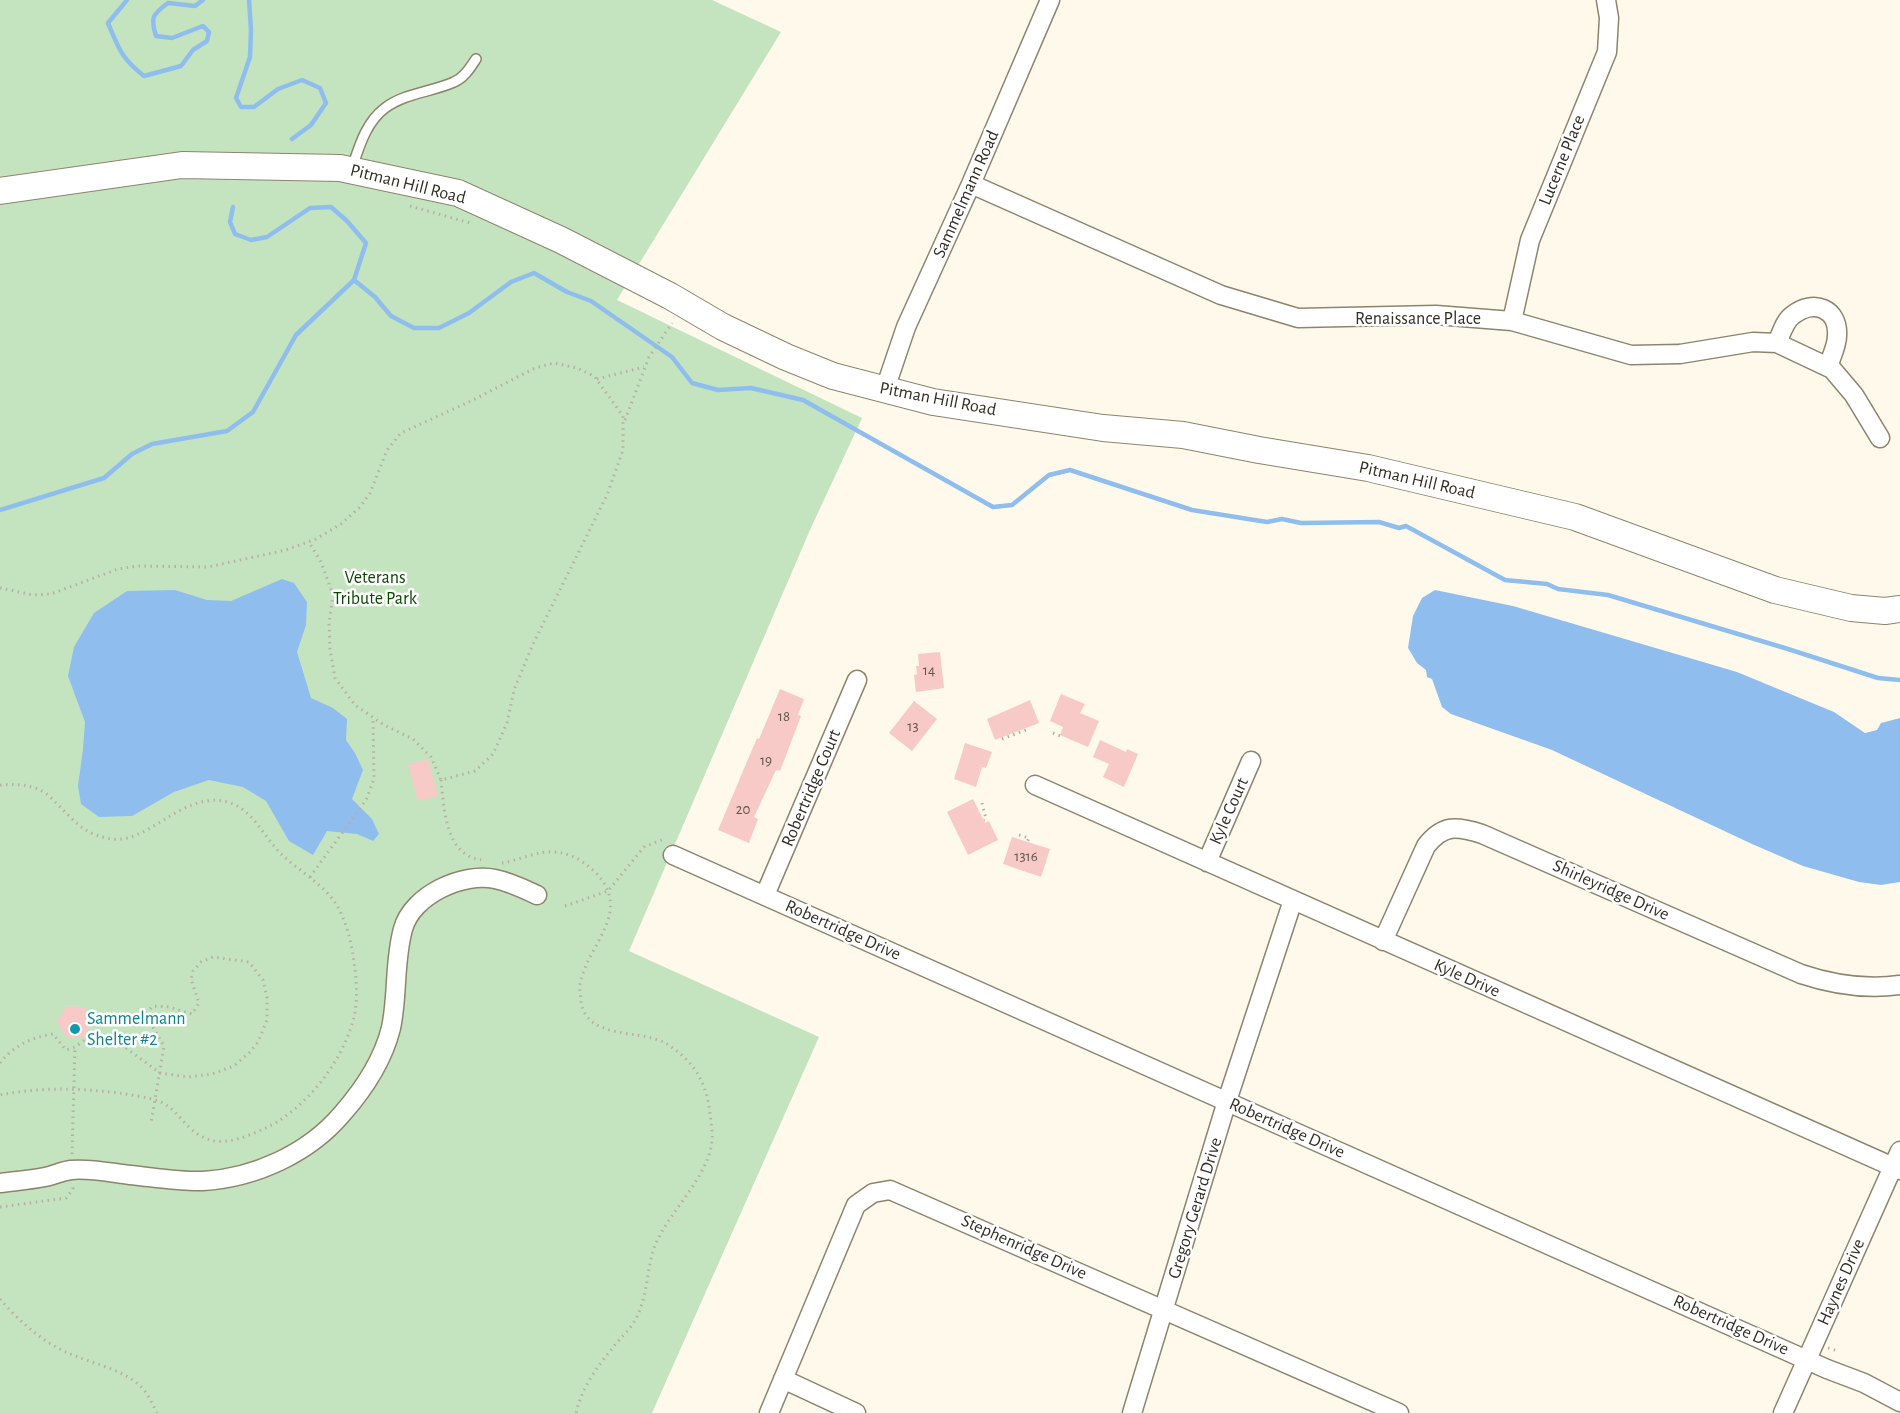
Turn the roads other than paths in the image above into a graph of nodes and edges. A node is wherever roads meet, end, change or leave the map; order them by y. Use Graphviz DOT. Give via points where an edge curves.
graph roads {
  1 [pos="1050,0"];
  2 [pos="1606,0"];
  3 [pos="476,59"];
  4 [pos="351,170"];
  5 [pos="971,184"];
  6 [pos="0,190"];
  7 [pos="1512,321"];
  8 [pos="1777,343"];
  9 [pos="1828,367"];
  10 [pos="885,389"];
  11 [pos="1880,438"];
  12 [pos="1900,609"];
  13 [pos="857,680"];
  14 [pos="1251,761"];
  15 [pos="1035,785"];
  16 [pos="673,855"];
  17 [pos="1207,862"];
  18 [pos="537,895"];
  19 [pos="765,895"];
  20 [pos="1293,900"];
  21 [pos="1383,941"];
  22 [pos="1900,985"];
  23 [pos="1227,1101"];
  24 [pos="1898,1162"];
  25 [pos="0,1183"];
  26 [pos="1165,1309"];
  27 [pos="1807,1359"];
  28 [pos="783,1379"];
  29 [pos="1900,1402"];
  30 [pos="769,1413"];
  31 [pos="856,1413"];
  32 [pos="1132,1413"];
  33 [pos="1399,1413"];
  34 [pos="1783,1413"];
  1 -- 5 [label="street, Sammelmann Road"];
  2 -- 7 [label="street, Lucerne Place" via="1607,52 1530,240"];
  3 -- 4 [label="lane" via="455,82 385,107 362,138"];
  4 -- 6 [label="main road, Pitman Hill Road" via="183,165"];
  4 -- 10 [label="main road, Pitman Hill Road" via="458,193 561,240 786,357 833,376"];
  5 -- 7 [label="street, Renaissance Place" via="1221,295 1289,316 1317,319 1436,315"];
  5 -- 10 [label="street, Sammelmann Road" via="906,327"];
  7 -- 8 [label="street, Renaissance Place" via="1631,355 1680,354 1753,342"];
  8 -- 9 [label="street, Renaissance Place"];
  8 -- 9 [label="street" via="1791,316 1806,306 1820,307 1831,314 1838,337"];
  9 -- 11 [label="street, Renaissance Place" via="1854,395"];
  10 -- 12 [label="main road, Pitman Hill Road" via="933,402 1103,428 1183,435 1368,468 1575,517 1774,590 1851,608"];
  13 -- 19 [label="street, Robertridge Court"];
  14 -- 17 [label="street, Kyle Court"];
  15 -- 17 [label="street, Kyle Drive"];
  16 -- 19 [label="street, Robertridge Drive"];
  17 -- 20 [label="street, Kyle Drive"];
  18 -- 25 [label="street" via="495,878 471,877 427,897 413,909 403,927 396,995 381,1057 341,1116 287,1157 259,1170 201,1181 72,1170"];
  19 -- 23 [label="street, Robertridge Drive"];
  20 -- 21 [label="street, Kyle Drive"];
  20 -- 23 [label="street, Gregory Gerard Drive"];
  21 -- 22 [label="street, Shirleyridge Drive" via="1426,846 1435,834 1465,828 1801,974 1844,986"];
  21 -- 24 [label="street, Kyle Drive"];
  23 -- 26 [label="street, Gregory Gerard Drive"];
  23 -- 27 [label="street, Robertridge Drive"];
  24 -- 27 [label="street, Haynes Drive"];
  26 -- 28 [label="street, Stephenridge Drive" via="898,1192 880,1191 856,1205"];
  26 -- 32 [label="street, Gregory Gerard Drive"];
  26 -- 33 [label="street, Stephenridge Drive"];
  27 -- 29 [label="street, Robertridge Drive"];
  27 -- 34 [label="street, Haynes Drive"];
  28 -- 30 [label="street, Stephenridge Drive"];
  28 -- 31 [label="street"];
}
